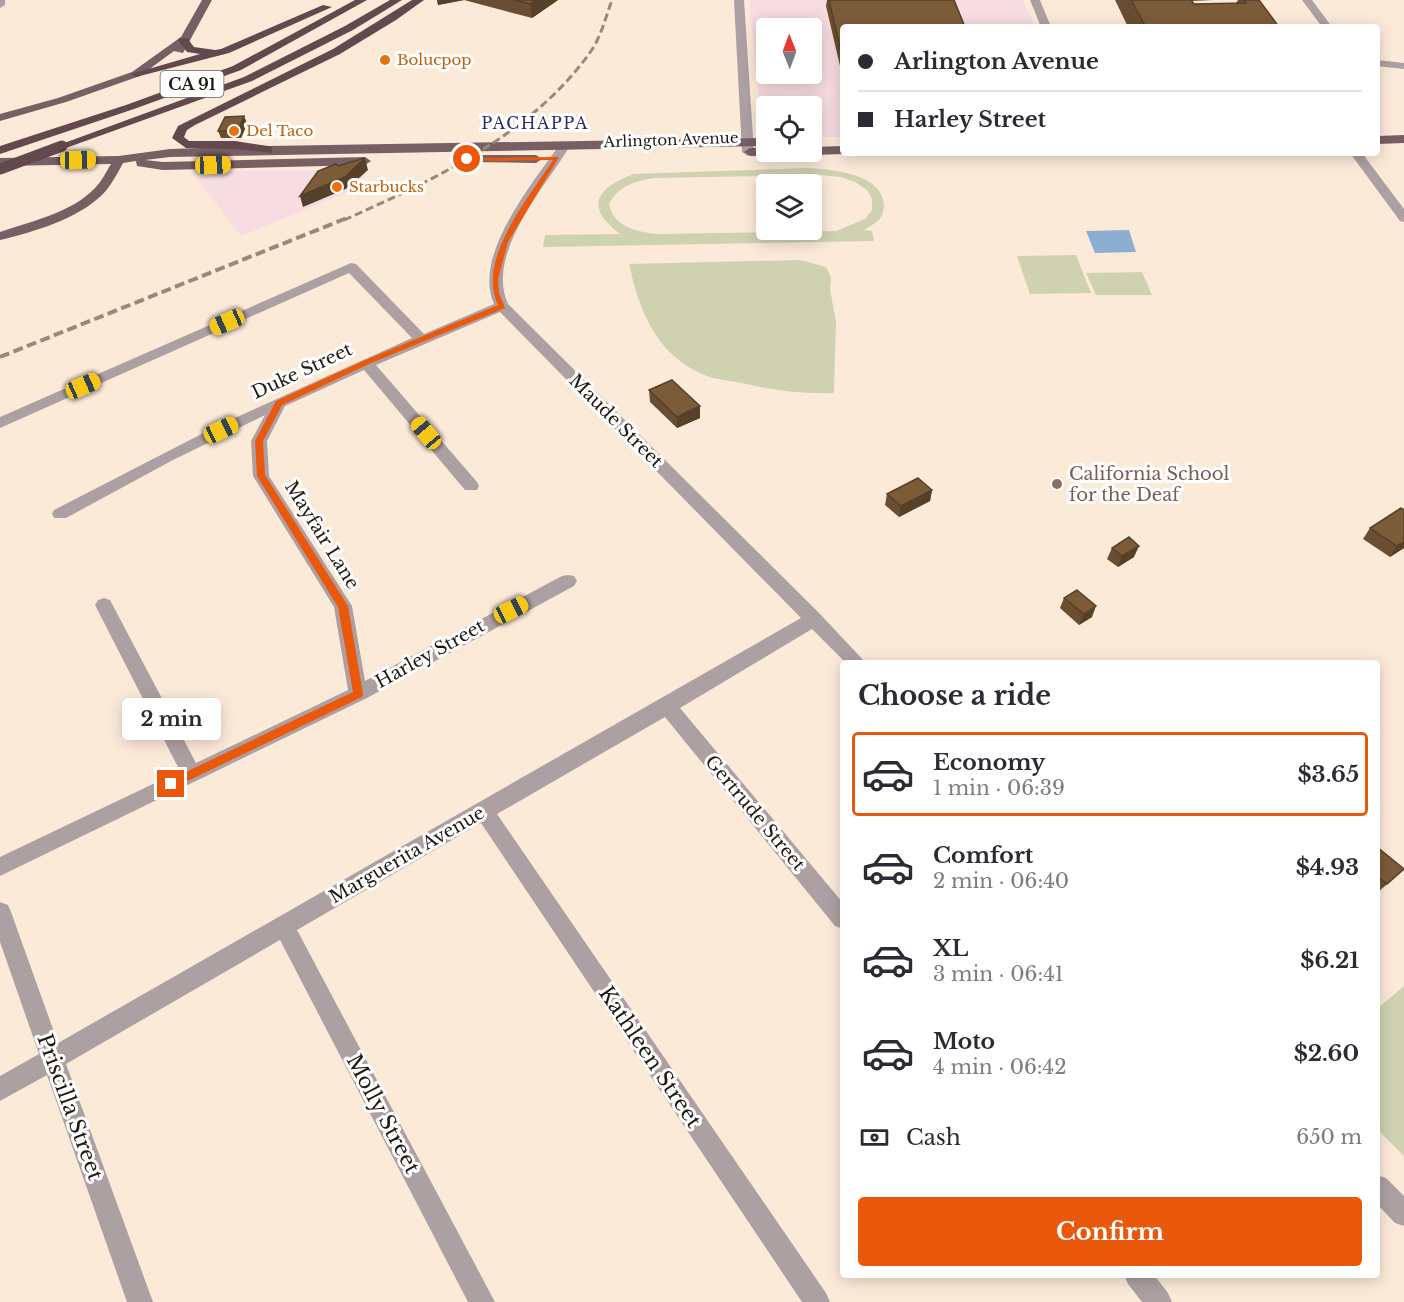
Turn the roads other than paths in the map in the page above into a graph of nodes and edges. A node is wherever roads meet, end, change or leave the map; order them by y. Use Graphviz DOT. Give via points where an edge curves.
graph roads {
  1 [pos="0,0"];
  2 [pos="207,0"];
  3 [pos="342,0"];
  4 [pos="362,0"];
  5 [pos="397,0"];
  6 [pos="419,0"];
  7 [pos="740,0"];
  8 [pos="1035,0"];
  9 [pos="1307,0"];
  10 [pos="0,5"];
  11 [pos="1045,24"];
  12 [pos="1325,24"];
  13 [pos="183,40"];
  14 [pos="225,51"];
  15 [pos="1380,63"];
  16 [pos="166,65"];
  17 [pos="1404,66"];
  18 [pos="136,74"];
  19 [pos="62,100"];
  20 [pos="0,118"];
  21 [pos="1404,139"];
  22 [pos="1380,140"];
  23 [pos="840,141"];
  24 [pos="822,142"];
  25 [pos="756,145"];
  26 [pos="564,146"];
  27 [pos="6,148"];
  28 [pos="748,148"];
  29 [pos="756,149"];
  30 [pos="268,150"];
  31 [pos="840,150"];
  32 [pos="822,151"];
  33 [pos="1358,156"];
  34 [pos="557,158"];
  35 [pos="118,160"];
  36 [pos="0,162"];
  37 [pos="0,169"];
  38 [pos="1404,218"];
  39 [pos="0,236"];
  40 [pos="502,306"];
  41 [pos="421,339"];
  42 [pos="366,363"];
  43 [pos="279,403"];
  44 [pos="0,423"];
  45 [pos="471,486"];
  46 [pos="60,514"];
  47 [pos="568,582"];
  48 [pos="104,605"];
  49 [pos="813,619"];
  50 [pos="854,660"];
  51 [pos="358,694"];
  52 [pos="667,706"];
  53 [pos="192,774"];
  54 [pos="484,811"];
  55 [pos="0,867"];
  56 [pos="0,912"];
  57 [pos="840,915"];
  58 [pos="285,926"];
  59 [pos="53,1059"];
  60 [pos="0,1089"];
  61 [pos="1380,1190"];
  62 [pos="1404,1214"];
  63 [pos="1139,1278"];
  64 [pos="140,1302"];
  65 [pos="482,1302"];
  66 [pos="817,1302"];
  67 [pos="1159,1302"];
  1 -- 10 [label="street"];
  2 -- 13 [label="main road"];
  3 -- 14 [label="highway"];
  4 -- 27 [label="highway, CA 91" via="237,68"];
  5 -- 37 [label="highway, CA 91, bridge" via="248,79"];
  6 -- 30 [label="highway" via="336,51 182,128 178,138 186,144"];
  7 -- 28 [label="street"];
  8 -- 11 [label="street"];
  9 -- 12 [label="street"];
  13 -- 14 [label="highway" via="194,51"];
  13 -- 16 [label="main road"];
  13 -- 18 [label="main road"];
  14 -- 16 [label="highway"];
  15 -- 17 [label="street"];
  16 -- 18 [label="highway"];
  16 -- 19 [label="main road" via="133,85"];
  18 -- 19 [label="main road"];
  19 -- 20 [label="main road"];
  21 -- 22 [label="main road"];
  23 -- 24 [label="main road"];
  25 -- 28 [label="main road, Arlington Avenue"];
  26 -- 28 [label="main road, Arlington Avenue"];
  26 -- 30 [label="main road, Arlington Avenue"];
  26 -- 34 [label="street"];
  28 -- 29 [label="main road, Arlington Avenue"];
  28 -- 34 [label="main road, Arlington Avenue"];
  30 -- 35 [label="main road, Arlington Avenue" via="171,153"];
  31 -- 32 [label="main road"];
  33 -- 38 [label="street"];
  34 -- 35 [label="main road, Arlington Avenue" via="163,166"];
  34 -- 40 [label="street" via="504,242 495,279"];
  35 -- 36 [label="main road, Arlington Avenue"];
  35 -- 39 [label="main road" via="89,200"];
  40 -- 41 [label="street, Duke Street"];
  40 -- 49 [label="street, Maude Street"];
  41 -- 42 [label="street, Duke Street"];
  41 -- 44 [label="street" via="351,267"];
  42 -- 43 [label="street, Duke Street"];
  42 -- 45 [label="street"];
  43 -- 46 [label="street, Duke Street" via="144,467"];
  43 -- 51 [label="street, Mayfair Lane" via="259,441 261,476 343,606"];
  47 -- 51 [label="street, Harley Street"];
  48 -- 53 [label="street"];
  49 -- 50 [label="street, Maude Street"];
  49 -- 52 [label="street, Marguerita Avenue"];
  51 -- 53 [label="street, Harley Street"];
  52 -- 54 [label="street, Marguerita Avenue"];
  52 -- 57 [label="street, Gertrude Street"];
  53 -- 55 [label="street, Harley Street"];
  54 -- 58 [label="street, Marguerita Avenue"];
  54 -- 66 [label="street, Kathleen Street"];
  56 -- 59 [label="street, Priscilla Street"];
  58 -- 59 [label="street, Marguerita Avenue"];
  58 -- 65 [label="street, Molly Street"];
  59 -- 60 [label="street, Marguerita Avenue"];
  59 -- 64 [label="street, Priscilla Street"];
  61 -- 62 [label="street"];
  63 -- 67 [label="street"];
}
